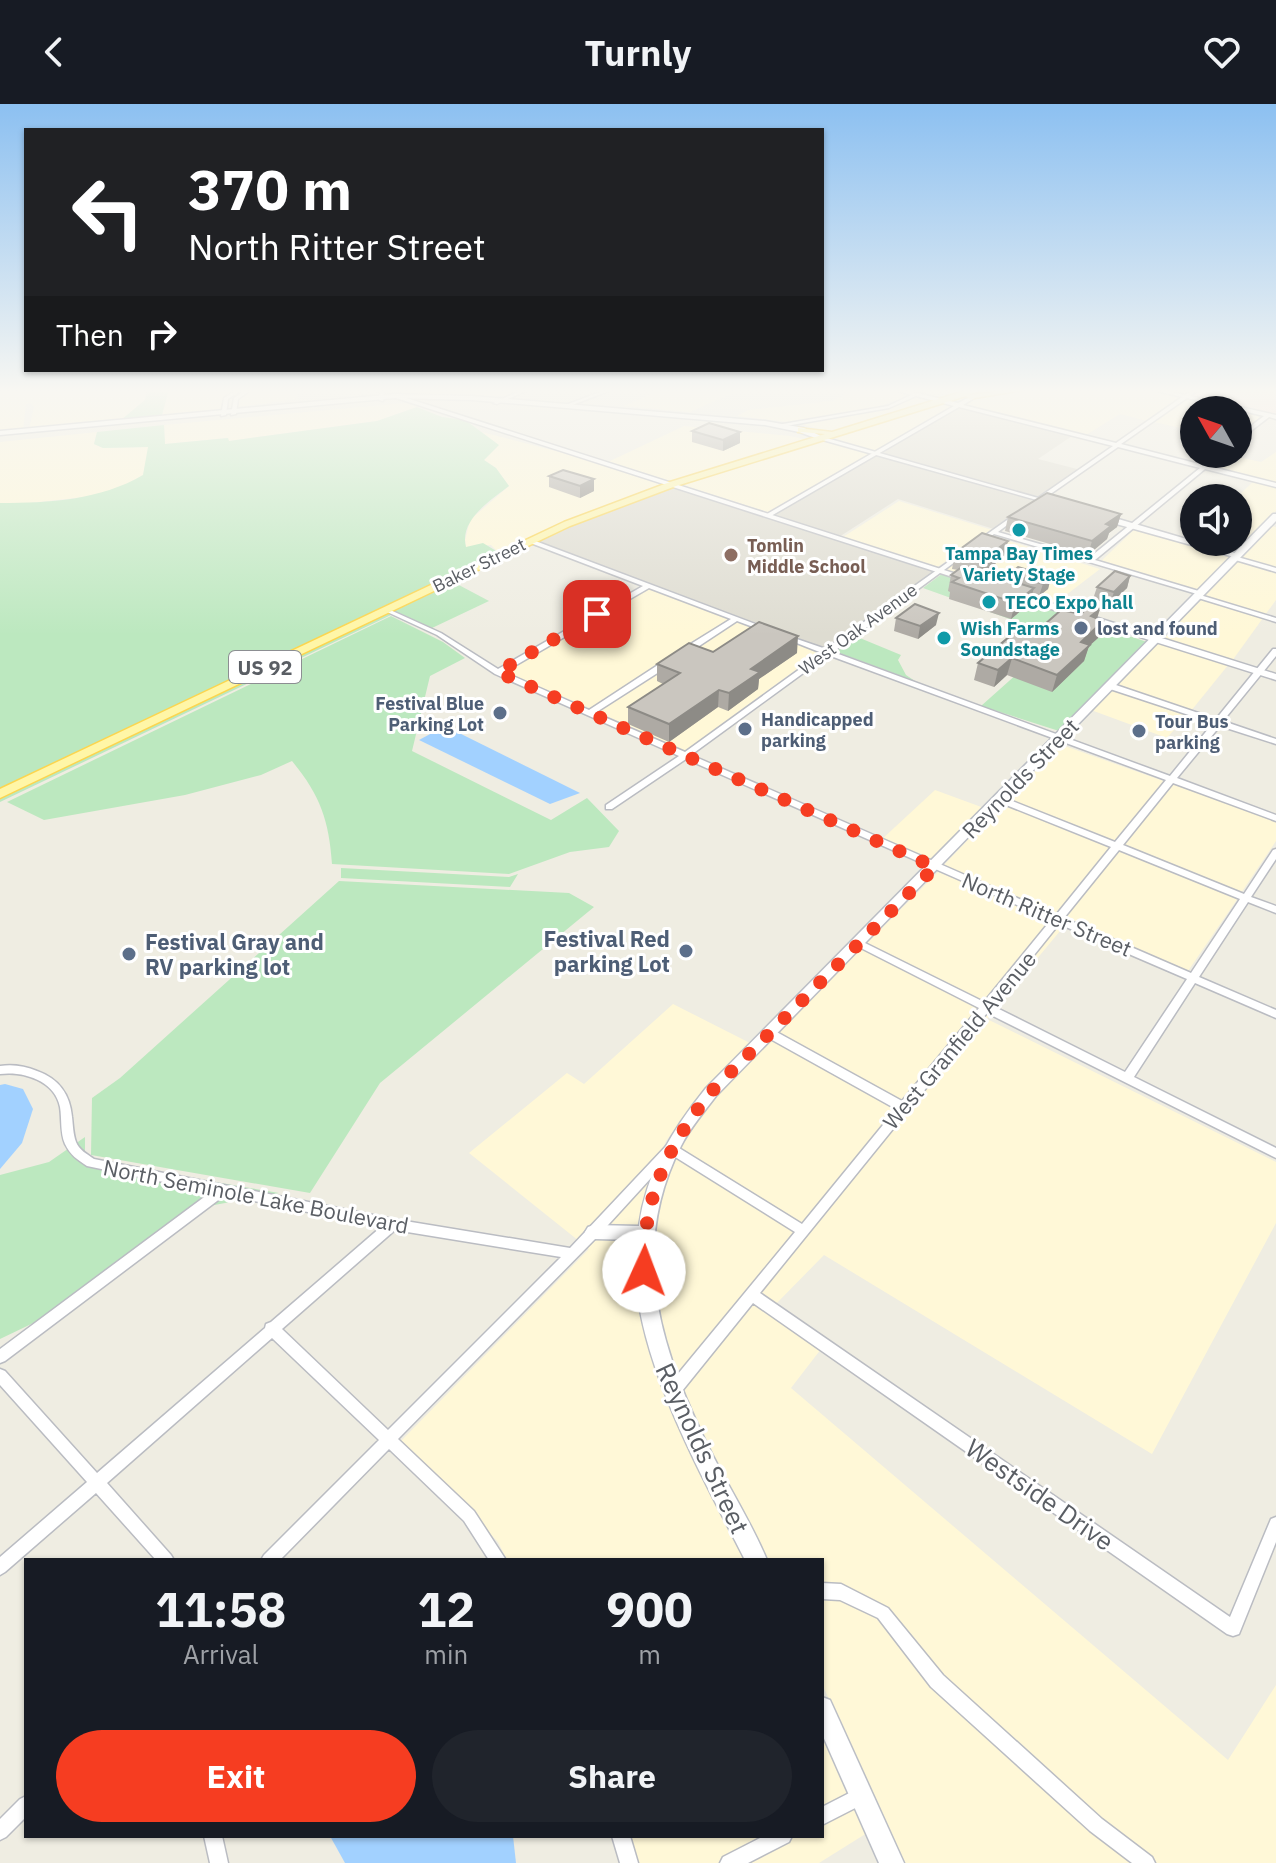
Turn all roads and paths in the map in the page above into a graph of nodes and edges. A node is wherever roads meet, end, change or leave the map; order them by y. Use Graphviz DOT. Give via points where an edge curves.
graph roads {
  1 [pos="633,471"];
  2 [pos="715,471"];
  3 [pos="845,471"];
  4 [pos="940,471"];
  5 [pos="1080,471"];
  6 [pos="1200,471"];
  7 [pos="1225,471"];
  8 [pos="673,484"];
  9 [pos="1276,485"];
  10 [pos="1040,499"];
  11 [pos="1067,507"];
  12 [pos="1094,514"];
  13 [pos="769,515"];
  14 [pos="1273,522"];
  15 [pos="1134,526"];
  16 [pos="993,532"];
  17 [pos="530,541"];
  18 [pos="1235,557"];
  19 [pos="1090,561"];
  20 [pos="938,570"];
  21 [pos="1276,570"];
  22 [pos="976,582"];
  23 [pos="647,586"];
  24 [pos="1002,590"];
  25 [pos="1199,595"];
  26 [pos="386,610"];
  27 [pos="736,619"];
  28 [pos="1276,620"];
  29 [pos="1156,639"];
  30 [pos="1276,651"];
  31 [pos="826,652"];
  32 [pos="498,672"];
  33 [pos="1259,672"];
  34 [pos="1276,677"];
  35 [pos="1110,686"];
  36 [pos="591,712"];
  37 [pos="1219,722"];
  38 [pos="1058,739"];
  39 [pos="1276,742"];
  40 [pos="686,755"];
  41 [pos="1172,780"];
  42 [pos="0,794"];
  43 [pos="999,799"];
  44 [pos="609,807"];
  45 [pos="1276,818"];
  46 [pos="1118,847"];
  47 [pos="1276,852"];
  48 [pos="935,867"];
  49 [pos="1246,898"];
  50 [pos="1276,910"];
  51 [pos="1060,918"];
  52 [pos="858,943"];
  53 [pos="1192,977"];
  54 [pos="987,1008"];
  55 [pos="1276,1014"];
  56 [pos="769,1033"];
  57 [pos="0,1070"];
  58 [pos="1127,1078"];
  59 [pos="903,1107"];
  60 [pos="671,1148"];
  61 [pos="1276,1153"];
  62 [pos="223,1190"];
  63 [pos="393,1224"];
  64 [pos="803,1231"];
  65 [pos="594,1232"];
  66 [pos="645,1233"];
  67 [pos="572,1254"];
  68 [pos="754,1296"];
  69 [pos="271,1328"];
  70 [pos="0,1357"];
  71 [pos="0,1375"];
  72 [pos="673,1391"];
  73 [pos="390,1438"];
  74 [pos="97,1483"];
  75 [pos="1275,1530"];
  76 [pos="164,1558"];
  77 [pos="271,1558"];
  78 [pos="497,1558"];
  79 [pos="755,1558"];
  80 [pos="0,1567"];
  81 [pos="824,1591"];
  82 [pos="824,1713"];
  83 [pos="861,1796"];
  84 [pos="24,1807"];
  85 [pos="824,1815"];
  86 [pos="0,1831"];
  87 [pos="213,1838"];
  88 [pos="622,1838"];
  89 [pos="779,1838"];
  90 [pos="219,1863"];
  91 [pos="629,1863"];
  92 [pos="729,1863"];
  93 [pos="892,1863"];
  94 [pos="1146,1863"];
  1 -- 8 [label="street"];
  2 -- 8 [label="main road, Baker Street / US 92"];
  3 -- 13 [label="street"];
  4 -- 10 [label="street"];
  5 -- 10 [label="street, West Oak Avenue"];
  6 -- 15 [label="street"];
  7 -- 9 [label="street"];
  8 -- 13 [label="street"];
  8 -- 17 [label="main road, Baker Street / US 92"];
  10 -- 11 [label="street"];
  10 -- 16 [label="street, West Oak Avenue"];
  12 -- 15 [label="street"];
  13 -- 20 [label="street"];
  14 -- 18 [label="main road, Reynolds Street"];
  15 -- 18 [label="street"];
  15 -- 19 [label="street"];
  16 -- 19 [label="street"];
  16 -- 20 [label="street, West Oak Avenue"];
  17 -- 23 [label="street"];
  17 -- 26 [label="main road, Baker Street / US 92"];
  18 -- 21 [label="street"];
  18 -- 25 [label="main road, Reynolds Street"];
  19 -- 25 [label="street"];
  20 -- 22 [label="street"];
  20 -- 31 [label="street, West Oak Avenue"];
  23 -- 27 [label="street"];
  23 -- 32 [label="street"];
  24 -- 29 [label="street"];
  25 -- 28 [label="street"];
  25 -- 29 [label="main road, Reynolds Street"];
  26 -- 32 [label="street, North Ritter Street" via="446,638"];
  26 -- 42 [label="main road, Baker Street / US 92"];
  27 -- 31 [label="street"];
  27 -- 36 [label="street"];
  29 -- 33 [label="street"];
  29 -- 35 [label="main road, Reynolds Street"];
  30 -- 33 [label="street, West Granfield Avenue"];
  31 -- 38 [label="street"];
  31 -- 40 [label="street, West Oak Avenue"];
  32 -- 36 [label="street, North Ritter Street"];
  33 -- 34 [label="street"];
  33 -- 37 [label="street, West Granfield Avenue"];
  35 -- 37 [label="street"];
  35 -- 38 [label="main road, Reynolds Street"];
  36 -- 40 [label="street, North Ritter Street"];
  37 -- 39 [label="street"];
  37 -- 41 [label="street, West Granfield Avenue"];
  38 -- 41 [label="street"];
  38 -- 43 [label="main road, Reynolds Street"];
  40 -- 44 [label="street, West Oak Avenue"];
  40 -- 48 [label="street, North Ritter Street"];
  41 -- 45 [label="street"];
  41 -- 46 [label="street, West Granfield Avenue"];
  43 -- 46 [label="street"];
  43 -- 48 [label="main road, Reynolds Street"];
  46 -- 49 [label="street"];
  46 -- 51 [label="street, West Granfield Avenue"];
  47 -- 49 [label="street"];
  48 -- 51 [label="street, North Ritter Street"];
  48 -- 52 [label="main road, Reynolds Street"];
  49 -- 50 [label="street"];
  49 -- 53 [label="street"];
  51 -- 53 [label="street, North Ritter Street"];
  51 -- 54 [label="street, West Granfield Avenue"];
  52 -- 54 [label="street"];
  52 -- 56 [label="main road, Reynolds Street"];
  53 -- 55 [label="street, North Ritter Street"];
  53 -- 58 [label="street"];
  54 -- 58 [label="street"];
  54 -- 59 [label="street, West Granfield Avenue"];
  56 -- 59 [label="street"];
  56 -- 60 [label="main road, Reynolds Street" via="711,1092"];
  57 -- 62 [label="street, North Seminole Lake Boulevard" via="42,1077 63,1093 69,1146 77,1157"];
  58 -- 61 [label="street"];
  59 -- 64 [label="street, West Granfield Avenue"];
  60 -- 64 [label="street"];
  60 -- 65 [label="street, Reynolds Street"];
  60 -- 66 [label="main road, Reynolds Street"];
  62 -- 63 [label="street, North Seminole Lake Boulevard"];
  62 -- 70 [label="street"];
  63 -- 67 [label="street, North Seminole Lake Boulevard"];
  63 -- 69 [label="street"];
  64 -- 68 [label="street, West Granfield Avenue"];
  65 -- 66 [label="main road"];
  65 -- 67 [label="street, Reynolds Street"];
  66 -- 72 [label="main road, Reynolds Street" via="651,1326"];
  67 -- 73 [label="street, Reynolds Street"];
  68 -- 72 [label="street, West Granfield Avenue"];
  68 -- 75 [label="street, Westside Drive" via="1233,1628"];
  69 -- 73 [label="street"];
  69 -- 74 [label="street"];
  71 -- 74 [label="street"];
  72 -- 79 [label="main road, Reynolds Street"];
  73 -- 77 [label="street, Reynolds Street"];
  73 -- 78 [label="street" via="469,1516"];
  74 -- 76 [label="street"];
  74 -- 80 [label="street"];
  81 -- 94 [label="street" via="841,1592 883,1613 937,1681 1096,1825"];
  82 -- 83 [label="main road"];
  83 -- 85 [label="street"];
  83 -- 93 [label="main road"];
  84 -- 86 [label="street"];
  87 -- 90 [label="street"];
  88 -- 91 [label="street"];
  89 -- 92 [label="street"];
}
